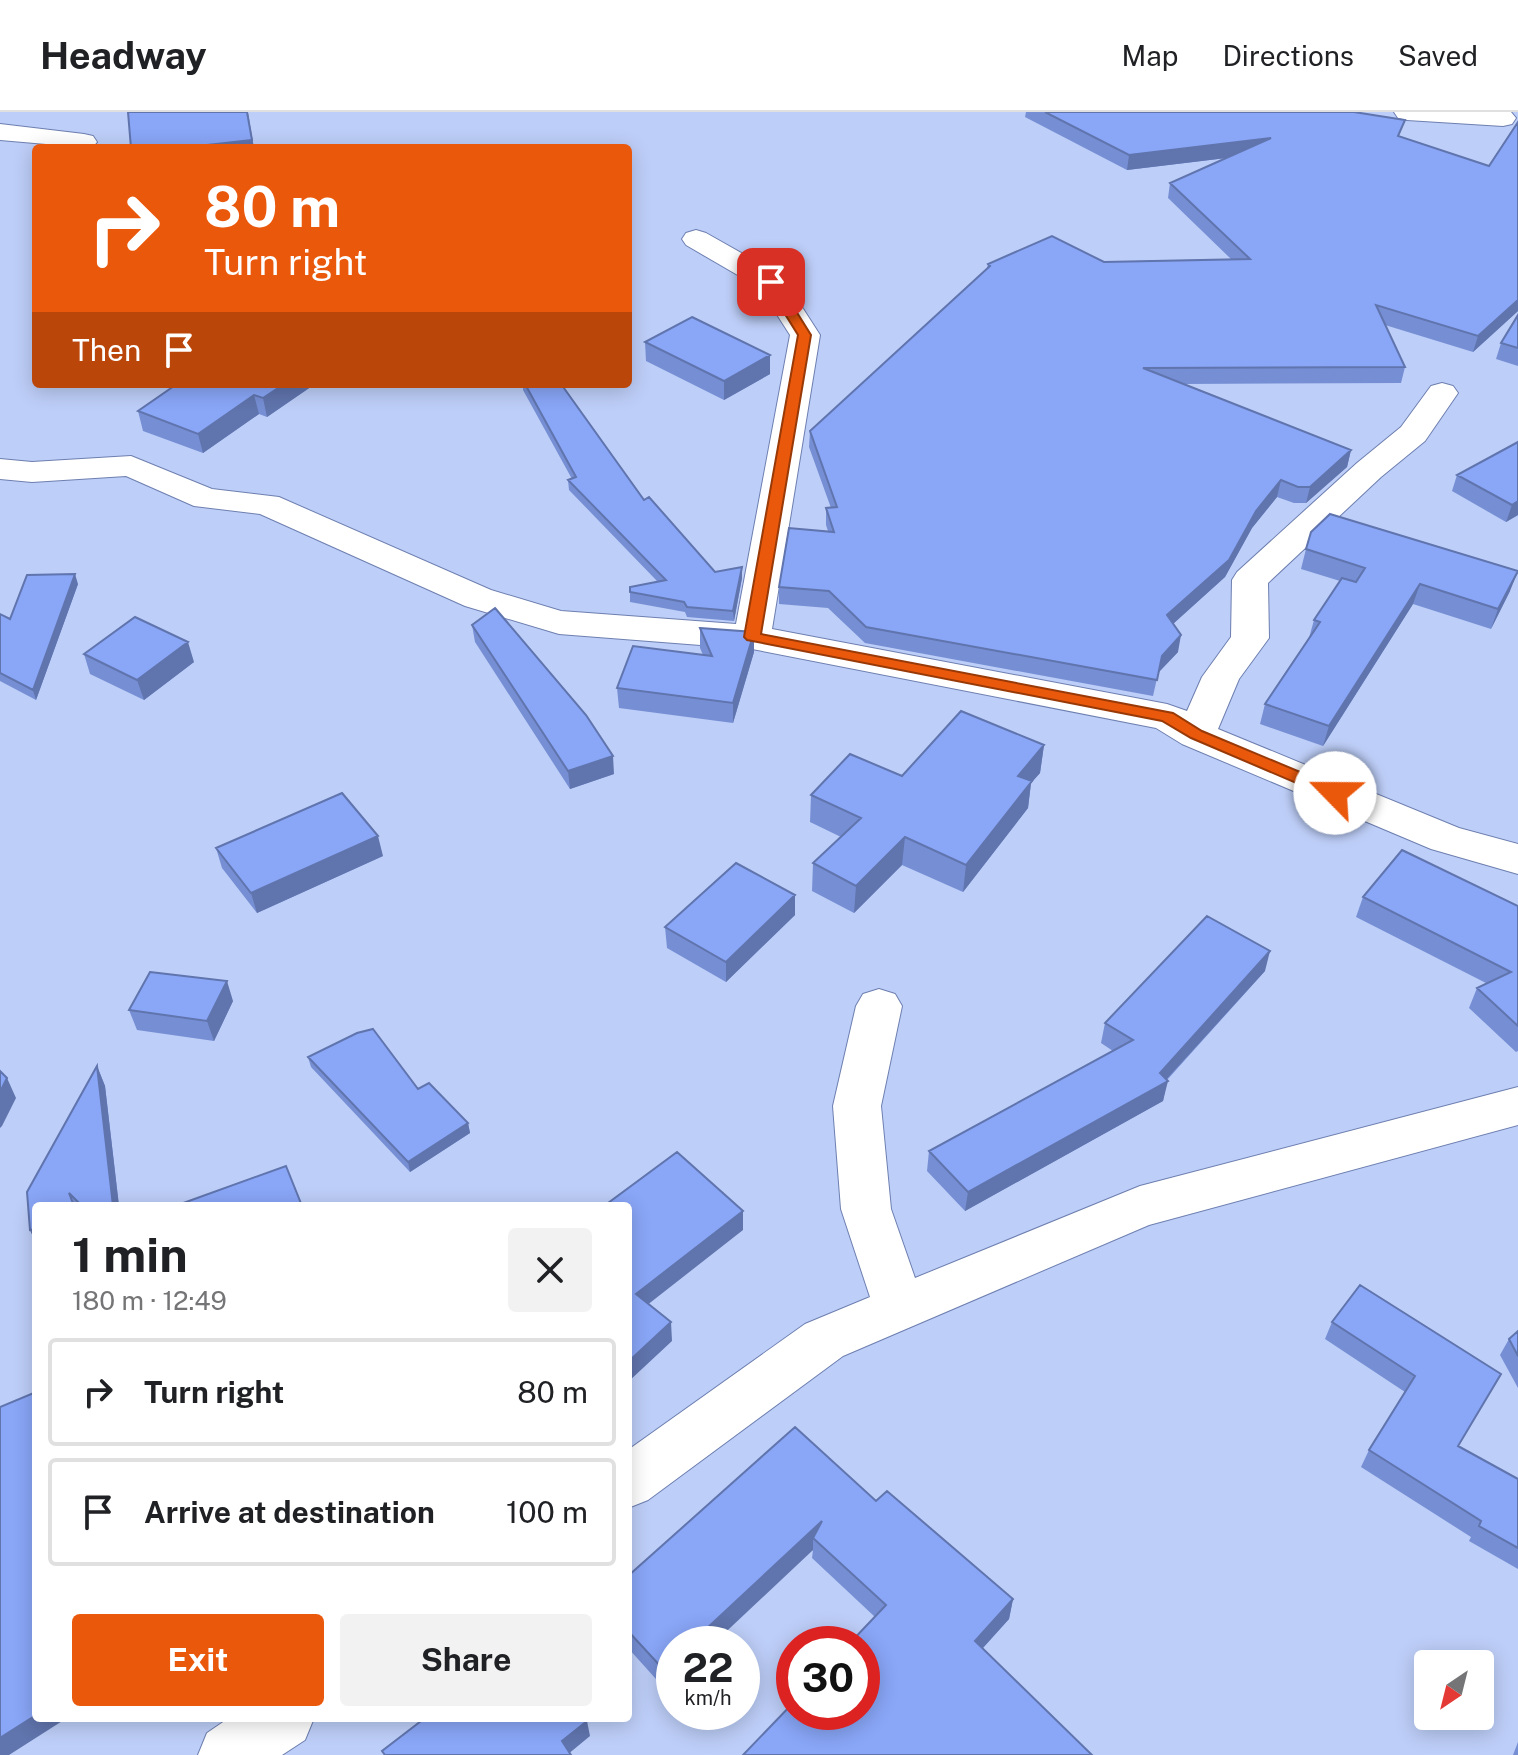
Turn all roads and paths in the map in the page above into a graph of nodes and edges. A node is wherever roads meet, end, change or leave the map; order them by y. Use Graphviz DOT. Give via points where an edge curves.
graph roads {
  1 [pos="1407,112"];
  2 [pos="1507,117"];
  3 [pos="0,132"];
  4 [pos="84,142"];
  5 [pos="696,239"];
  6 [pos="1442,393"];
  7 [pos="16,470"];
  8 [pos="0,502"];
  9 [pos="752,637"];
  10 [pos="1196,735"];
  11 [pos="1518,859"];
  12 [pos="879,1006"];
  13 [pos="1518,1106"];
  14 [pos="900,1309"];
  15 [pos="632,1479"];
  16 [pos="277,1722"];
  17 [pos="229,1755"];
  1 -- 2 [label="street"];
  3 -- 4 [label="street"];
  5 -- 9 [label="street" via="771,282 805,335"];
  6 -- 10 [label="street" via="1413,434 1250,580 1250,638 1221,677"];
  7 -- 8 [label="street"];
  7 -- 9 [label="street" via="131,466 206,499 267,504 478,598 559,622"];
  9 -- 10 [label="street" via="1167,717"];
  10 -- 11 [label="street" via="1446,839"];
  12 -- 14 [label="street" via="857,1106 866,1209"];
  13 -- 14 [label="street" via="1140,1207"];
  14 -- 15 [label="street" via="824,1340"];
  16 -- 17 [label="street"];
}
